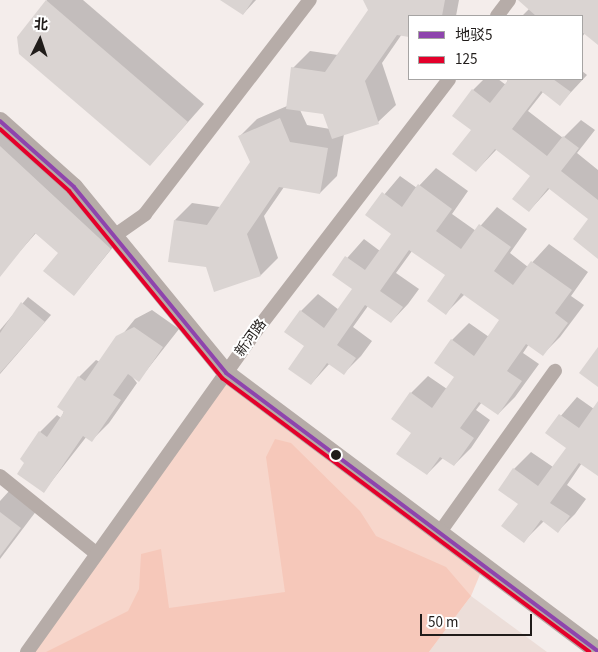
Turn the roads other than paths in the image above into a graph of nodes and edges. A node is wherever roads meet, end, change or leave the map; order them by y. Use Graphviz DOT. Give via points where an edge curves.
graph roads {
  1 [pos="310,0"];
  2 [pos="509,0"];
  3 [pos="498,15"];
  4 [pos="448,80"];
  5 [pos="0,120"];
  6 [pos="114,236"];
  7 [pos="555,371"];
  8 [pos="226,374"];
  9 [pos="0,476"];
  10 [pos="440,532"];
  11 [pos="97,554"];
  12 [pos="598,650"];
  13 [pos="27,652"];
  1 -- 6 [label="street" via="145,214"];
  2 -- 3 [label="street"];
  4 -- 8 [label="street, 新河路"];
  5 -- 6 [label="street" via="74,187"];
  6 -- 8 [label="street"];
  7 -- 10 [label="street"];
  8 -- 10 [label="street"];
  8 -- 11 [label="street, 新河路"];
  9 -- 11 [label="street"];
  10 -- 12 [label="street"];
  11 -- 13 [label="street, 新河路"];
}
